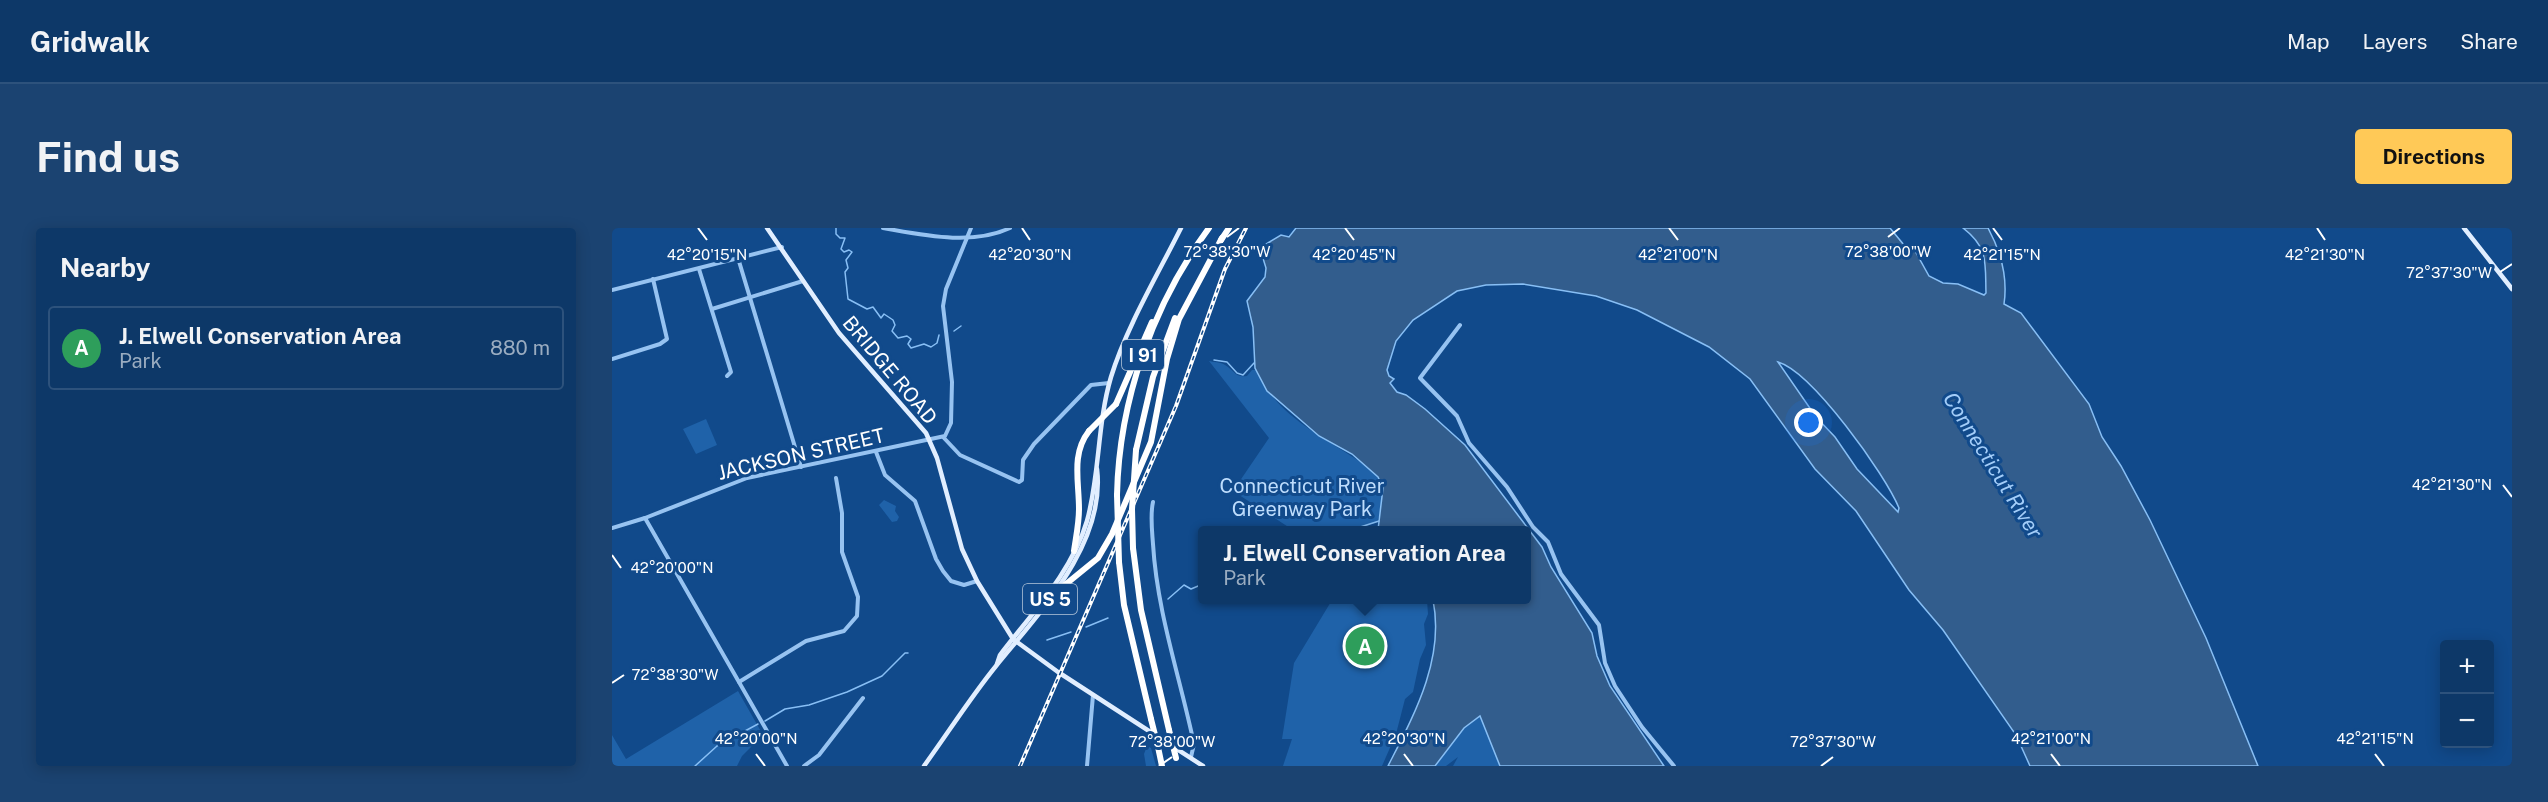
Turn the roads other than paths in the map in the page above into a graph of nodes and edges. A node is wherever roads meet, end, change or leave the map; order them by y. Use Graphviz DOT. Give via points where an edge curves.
graph roads {
  1 [pos="767,228"];
  2 [pos="883,228"];
  3 [pos="971,228"];
  4 [pos="1010,228"];
  5 [pos="1181,228"];
  6 [pos="1209,228"];
  7 [pos="1229,228"];
  8 [pos="2464,228"];
  9 [pos="967,238"];
  10 [pos="1222,238"];
  11 [pos="782,247"];
  12 [pos="738,258"];
  13 [pos="699,268"];
  14 [pos="653,279"];
  15 [pos="802,281"];
  16 [pos="2512,289"];
  17 [pos="612,290"];
  18 [pos="1170,291"];
  19 [pos="750,297"];
  20 [pos="712,309"];
  21 [pos="1460,325"];
  22 [pos="612,359"];
  23 [pos="727,376"];
  24 [pos="1109,383"];
  25 [pos="944,438"];
  26 [pos="930,441"];
  27 [pos="876,452"];
  28 [pos="1097,466"];
  29 [pos="801,467"];
  30 [pos="836,478"];
  31 [pos="1153,502"];
  32 [pos="645,518"];
  33 [pos="612,528"];
  34 [pos="1074,551"];
  35 [pos="977,581"];
  36 [pos="1055,593"];
  37 [pos="1015,641"];
  38 [pos="739,682"];
  39 [pos="1093,695"];
  40 [pos="863,698"];
  41 [pos="1191,757"];
  42 [pos="787,766"];
  43 [pos="804,766"];
  44 [pos="924,766"];
  45 [pos="1087,766"];
  46 [pos="1162,766"];
  47 [pos="1178,766"];
  48 [pos="1203,766"];
  49 [pos="1674,766"];
  1 -- 11 [label="main road, BRIDGE ROAD"];
  2 -- 9 [label="street"];
  3 -- 9 [label="street"];
  4 -- 9 [label="street" via="990,236"];
  5 -- 24 [label="main road, US 5"];
  6 -- 18 [label="highway, I 91"];
  7 -- 10 [label="highway, I 91"];
  8 -- 16 [label="main road"];
  9 -- 25 [label="street" via="943,306 952,382 951,423"];
  10 -- 36 [label="highway" via="1176,326 1151,442 1112,534 1091,565"];
  10 -- 47 [label="highway, I 91, bridge" via="1192,284 1166,339 1149,390 1136,450 1133,548 1141,610"];
  11 -- 12 [label="street"];
  11 -- 15 [label="main road, BRIDGE ROAD"];
  12 -- 13 [label="street"];
  12 -- 19 [label="street"];
  13 -- 14 [label="street"];
  13 -- 20 [label="street"];
  14 -- 17 [label="street"];
  14 -- 22 [label="street" via="667,339"];
  15 -- 19 [label="street"];
  15 -- 26 [label="main road, BRIDGE ROAD" via="839,333 914,417"];
  18 -- 34 [label="highway, bridge" via="1146,333 1123,392 1081,444"];
  18 -- 46 [label="highway, I 91, bridge" via="1131,393 1117,495 1119,562 1126,615"];
  19 -- 20 [label="street"];
  19 -- 29 [label="street"];
  20 -- 23 [label="street" via="731,372"];
  21 -- 49 [label="street" via="1420,378 1457,416 1472,446 1548,542 1561,574 1599,625 1605,663 1615,686"];
  24 -- 25 [label="street" via="1096,383 1088,388 1027,454 1019,482 960,455"];
  24 -- 28 [label="main road, US 5"];
  25 -- 26 [label="street, JACKSON STREET"];
  26 -- 27 [label="street, JACKSON STREET"];
  26 -- 35 [label="main road, BRIDGE ROAD" via="953,525"];
  27 -- 29 [label="street, JACKSON STREET"];
  27 -- 35 [label="street" via="885,475 915,501 936,559 948,578 964,585"];
  28 -- 34 [label="main road, US 5" via="1087,519"];
  28 -- 36 [label="main road, US 5" via="1088,531"];
  29 -- 32 [label="street, JACKSON STREET" via="744,478"];
  30 -- 38 [label="street" via="842,513 842,552 858,597 857,616 844,631 806,641"];
  31 -- 41 [label="street" via="1156,577 1194,744"];
  32 -- 33 [label="street, JACKSON STREET"];
  32 -- 38 [label="street"];
  34 -- 37 [label="main road, US 5"];
  35 -- 37 [label="main road, BRIDGE ROAD"];
  36 -- 37 [label="main road, US 5"];
  37 -- 39 [label="main road"];
  37 -- 44 [label="main road, US 5" via="1000,655"];
  38 -- 42 [label="street"];
  39 -- 41 [label="main road"];
  39 -- 45 [label="street"];
  40 -- 43 [label="street" via="819,755"];
  41 -- 48 [label="main road"];
}
